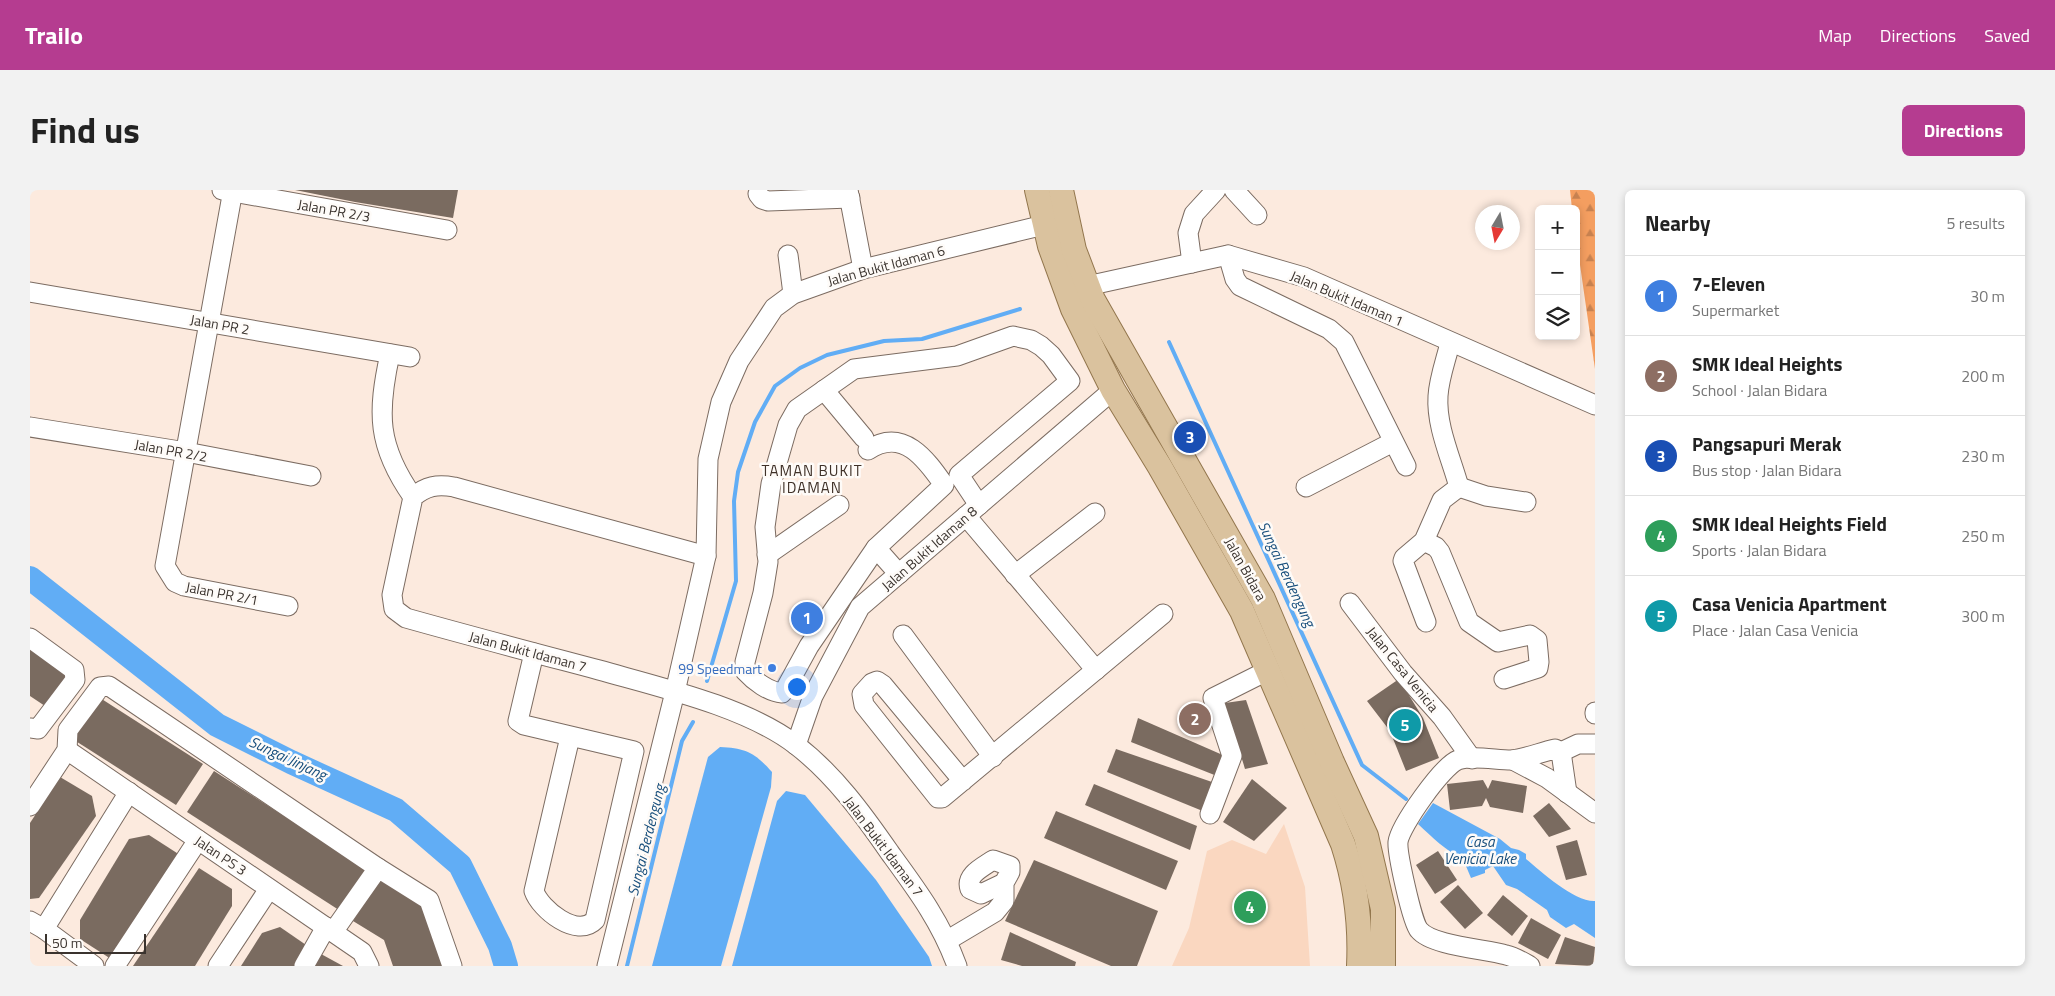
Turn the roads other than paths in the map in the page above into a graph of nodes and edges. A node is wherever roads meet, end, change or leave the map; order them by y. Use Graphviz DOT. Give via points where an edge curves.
graph roads {
  1 [pos="1037,190"];
  2 [pos="1061,190"];
  3 [pos="1216,190"];
  4 [pos="1234,190"];
  5 [pos="229,191"];
  6 [pos="758,194"];
  7 [pos="849,194"];
  8 [pos="1257,215"];
  9 [pos="1044,225"];
  10 [pos="447,230"];
  11 [pos="788,255"];
  12 [pos="1228,256"];
  13 [pos="1192,263"];
  14 [pos="863,269"];
  15 [pos="1087,286"];
  16 [pos="30,292"];
  17 [pos="793,294"];
  18 [pos="209,322"];
  19 [pos="1450,342"];
  20 [pos="390,354"];
  21 [pos="410,357"];
  22 [pos="824,390"];
  23 [pos="1113,390"];
  24 [pos="1595,405"];
  25 [pos="30,427"];
  26 [pos="1393,442"];
  27 [pos="186,452"];
  28 [pos="1406,466"];
  29 [pos="311,476"];
  30 [pos="1306,487"];
  31 [pos="1459,487"];
  32 [pos="413,497"];
  33 [pos="1526,502"];
  34 [pos="838,505"];
  35 [pos="972,511"];
  36 [pos="1095,513"];
  37 [pos="1424,541"];
  38 [pos="876,548"];
  39 [pos="767,555"];
  40 [pos="706,556"];
  41 [pos="899,574"];
  42 [pos="1015,575"];
  43 [pos="1350,603"];
  44 [pos="288,606"];
  45 [pos="1163,614"];
  46 [pos="1426,622"];
  47 [pos="903,635"];
  48 [pos="30,638"];
  49 [pos="809,646"];
  50 [pos="534,653"];
  51 [pos="832,660"];
  52 [pos="1096,670"];
  53 [pos="1269,670"];
  54 [pos="1504,679"];
  55 [pos="675,692"];
  56 [pos="30,728"];
  57 [pos="570,737"];
  58 [pos="1595,744"];
  59 [pos="796,745"];
  60 [pos="67,750"];
  61 [pos="1561,752"];
  62 [pos="993,757"];
  63 [pos="1472,759"];
  64 [pos="1513,760"];
  65 [pos="963,781"];
  66 [pos="129,792"];
  67 [pos="1568,793"];
  68 [pos="30,806"];
  69 [pos="1595,813"];
  70 [pos="1210,814"];
  71 [pos="198,840"];
  72 [pos="378,868"];
  73 [pos="1004,883"];
  74 [pos="269,888"];
  75 [pos="37,925"];
  76 [pos="329,930"];
  77 [pos="948,940"];
  78 [pos="94,966"];
  79 [pos="116,966"];
  80 [pos="218,966"];
  81 [pos="304,966"];
  82 [pos="369,966"];
  83 [pos="452,966"];
  84 [pos="607,966"];
  85 [pos="957,966"];
  86 [pos="1359,966"];
  87 [pos="1383,966"];
  88 [pos="1530,966"];
  1 -- 9 [label="main road, Jalan Bidara"];
  2 -- 15 [label="main road, Jalan Bidara" via="1074,250"];
  3 -- 13 [label="street" via="1194,214 1188,233"];
  4 -- 8 [label="street"];
  5 -- 10 [label="street, Jalan PR 2/3"];
  5 -- 18 [label="street"];
  6 -- 7 [label="street" via="768,201"];
  7 -- 14 [label="street"];
  9 -- 14 [label="street, Jalan Bukit Idaman 6"];
  9 -- 23 [label="main road, Jalan Bidara" via="1066,293"];
  11 -- 17 [label="street"];
  12 -- 13 [label="street, Jalan Bukit Idaman 1"];
  12 -- 19 [label="street, Jalan Bukit Idaman 1" via="1304,277"];
  12 -- 26 [label="street" via="1234,279 1240,286 1329,328 1344,342"];
  13 -- 15 [label="street, Jalan Bukit Idaman 1"];
  14 -- 17 [label="street, Jalan Bukit Idaman 6"];
  15 -- 87 [label="main road, Jalan Bidara" via="1263,598 1366,836 1382,909"];
  16 -- 18 [label="street, Jalan PR 2"];
  17 -- 40 [label="street, Jalan Bukit Idaman 6" via="774,308 760,327 739,361 721,402 708,459"];
  18 -- 20 [label="street, Jalan PR 2"];
  18 -- 27 [label="street"];
  19 -- 24 [label="street, Jalan Bukit Idaman 1"];
  19 -- 31 [label="street" via="1438,406"];
  20 -- 21 [label="street, Jalan PR 2"];
  20 -- 32 [label="street" via="381,425 390,456"];
  22 -- 35 [label="street" via="854,369 957,356 1013,336 1041,346 1070,381 959,475"];
  22 -- 38 [label="street" via="866,444 911,446 944,485"];
  22 -- 39 [label="street" via="797,409 788,425 771,484 765,528"];
  23 -- 35 [label="street, Jalan Bukit Idaman 8"];
  23 -- 53 [label="main road, Jalan Bidara" via="1239,606"];
  25 -- 27 [label="street, Jalan PR 2/2"];
  26 -- 28 [label="street"];
  26 -- 30 [label="street"];
  27 -- 29 [label="street, Jalan PR 2/2"];
  27 -- 44 [label="street, Jalan PR 2/1" via="165,566 175,582"];
  31 -- 33 [label="street" via="1486,496"];
  31 -- 37 [label="street" via="1442,500"];
  32 -- 40 [label="street" via="428,487 454,486"];
  32 -- 50 [label="street, Jalan Bukit Idaman 7" via="392,595 394,609 406,618"];
  34 -- 39 [label="street"];
  35 -- 41 [label="street, Jalan Bukit Idaman 8"];
  35 -- 42 [label="street"];
  36 -- 42 [label="street"];
  37 -- 46 [label="street" via="1403,561"];
  37 -- 54 [label="street" via="1440,552 1469,622 1498,642 1530,635 1537,640 1538,668"];
  38 -- 41 [label="street"];
  38 -- 49 [label="street"];
  39 -- 49 [label="street" via="763,593 745,662 746,671 774,692 782,693"];
  40 -- 55 [label="street, Jalan Bukit Idaman 6"];
  41 -- 51 [label="street, Jalan Bukit Idaman 8" via="860,608"];
  42 -- 52 [label="street"];
  43 -- 63 [label="street, Jalan Casa Venicia"];
  45 -- 52 [label="street"];
  47 -- 62 [label="street"];
  48 -- 56 [label="street" via="74,670 75,680 38,729"];
  49 -- 51 [label="street"];
  50 -- 55 [label="street, Jalan Bukit Idaman 7"];
  50 -- 57 [label="street" via="518,721"];
  51 -- 59 [label="street, Jalan Bukit Idaman 8" via="813,696"];
  52 -- 62 [label="street"];
  53 -- 70 [label="street" via="1212,698 1232,756"];
  53 -- 86 [label="main road, Jalan Bidara" via="1348,861 1359,914"];
  55 -- 59 [label="street, Jalan Bukit Idaman 7" via="753,720"];
  55 -- 84 [label="street, Jalan Bukit Idaman 6"];
  57 -- 57 [label="street" via="534,891 541,904 559,919 582,927 595,920 634,752"];
  58 -- 61 [label="street" via="1578,744"];
  59 -- 77 [label="street, Jalan Bukit Idaman 7" via="861,812 930,907"];
  60 -- 66 [label="street, Jalan PS 3"];
  60 -- 68 [label="street"];
  60 -- 72 [label="street" via="68,730 100,687 109,686"];
  61 -- 64 [label="street" via="1555,749"];
  61 -- 67 [label="street"];
  62 -- 65 [label="street"];
  63 -- 64 [label="street"];
  63 -- 88 [label="street" via="1459,760 1448,766 1404,824 1398,841 1398,856 1414,919 1419,931 1430,937 1506,955"];
  64 -- 67 [label="street"];
  65 -- 65 [label="street" via="938,798 864,705 862,694 872,683 877,681 884,685"];
  66 -- 71 [label="street, Jalan PS 3"];
  66 -- 75 [label="street"];
  67 -- 69 [label="street"];
  71 -- 74 [label="street, Jalan PS 3"];
  71 -- 79 [label="street"];
  72 -- 76 [label="street"];
  72 -- 83 [label="street" via="429,900"];
  73 -- 77 [label="street" via="1004,901 995,912"];
  74 -- 76 [label="street, Jalan PS 3"];
  74 -- 80 [label="street"];
  75 -- 78 [label="street"];
  76 -- 81 [label="street"];
  76 -- 82 [label="street, Jalan PS 3" via="362,952"];
  77 -- 85 [label="street, Jalan Bukit Idaman 7"];
}
